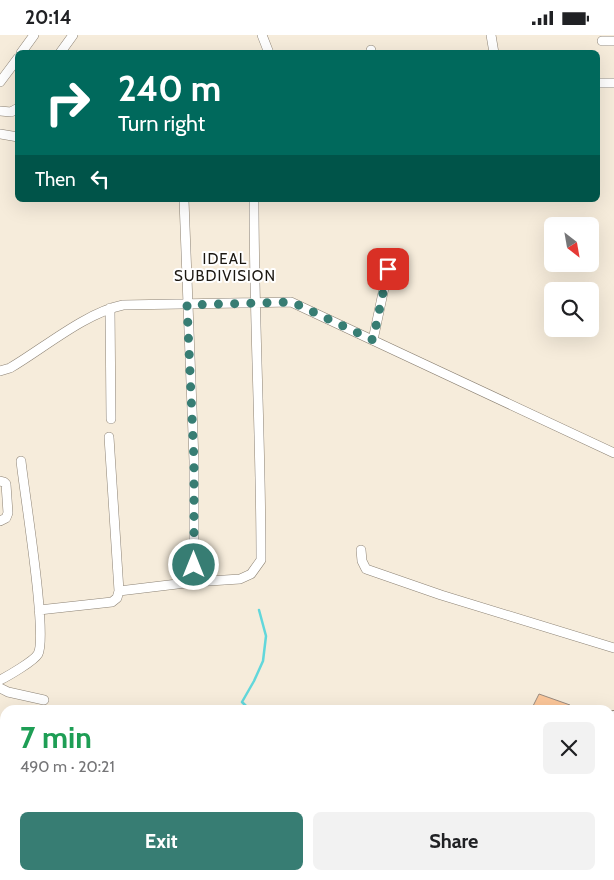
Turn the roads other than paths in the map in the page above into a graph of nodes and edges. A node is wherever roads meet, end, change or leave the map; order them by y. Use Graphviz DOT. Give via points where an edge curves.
graph roads {
  1 [pos="34,35"];
  2 [pos="73,35"];
  3 [pos="262,35"];
  4 [pos="491,35"];
  5 [pos="602,41"];
  6 [pos="614,41"];
  7 [pos="23,50"];
  8 [pos="62,50"];
  9 [pos="268,50"];
  10 [pos="494,50"];
  11 [pos="15,61"];
  12 [pos="0,82"];
  13 [pos="600,83"];
  14 [pos="614,83"];
  15 [pos="15,109"];
  16 [pos="0,111"];
  17 [pos="0,134"];
  18 [pos="15,136"];
  19 [pos="184,202"];
  20 [pos="254,202"];
  21 [pos="388,269"];
  22 [pos="254,304"];
  23 [pos="187,305"];
  24 [pos="110,309"];
  25 [pos="373,340"];
  26 [pos="0,371"];
  27 [pos="111,419"];
  28 [pos="109,437"];
  29 [pos="614,453"];
  30 [pos="21,461"];
  31 [pos="0,481"];
  32 [pos="0,521"];
  33 [pos="361,550"];
  34 [pos="194,582"];
  35 [pos="119,591"];
  36 [pos="40,610"];
  37 [pos="614,648"];
  38 [pos="0,680"];
  39 [pos="0,688"];
  40 [pos="44,700"];
  1 -- 7 [label="street"];
  2 -- 8 [label="street"];
  3 -- 9 [label="street"];
  4 -- 10 [label="street"];
  5 -- 6 [label="street"];
  11 -- 12 [label="street"];
  13 -- 14 [label="street"];
  15 -- 16 [label="street"];
  17 -- 18 [label="street"];
  19 -- 23 [label="street"];
  20 -- 22 [label="street"];
  21 -- 25 [label="street"];
  22 -- 23 [label="street"];
  22 -- 25 [label="street" via="292,302"];
  22 -- 34 [label="street" via="261,451 261,560 251,574 240,579"];
  23 -- 24 [label="street" via="123,305"];
  23 -- 34 [label="street" via="194,461"];
  24 -- 26 [label="street"];
  24 -- 27 [label="street"];
  25 -- 29 [label="street"];
  28 -- 35 [label="street"];
  30 -- 36 [label="street"];
  31 -- 32 [label="street" via="6,484 8,513"];
  33 -- 37 [label="street" via="366,569"];
  34 -- 35 [label="street"];
  35 -- 36 [label="street" via="112,602"];
  36 -- 38 [label="street" via="37,656"];
  39 -- 40 [label="street"];
}
